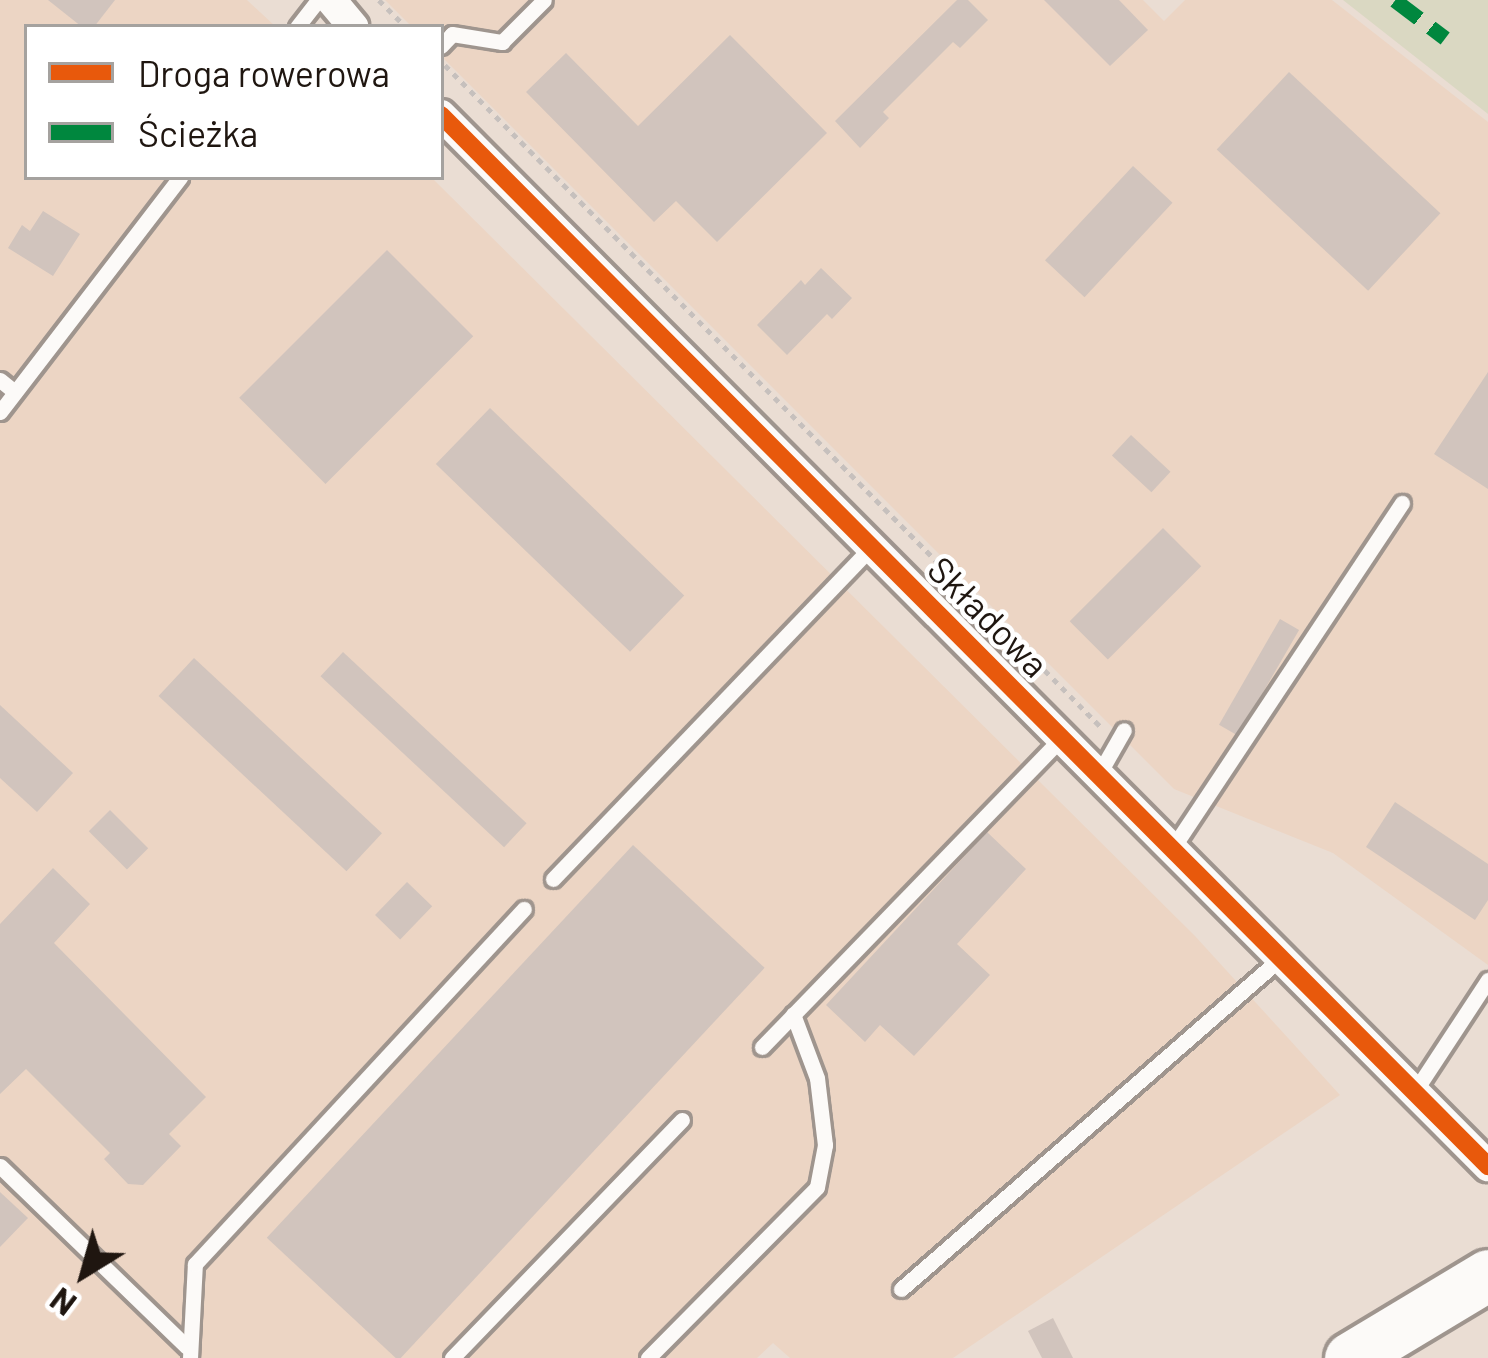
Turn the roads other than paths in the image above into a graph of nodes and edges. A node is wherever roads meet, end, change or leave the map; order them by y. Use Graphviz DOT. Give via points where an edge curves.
graph roads {
  1 [pos="318,0"];
  2 [pos="331,0"];
  3 [pos="544,0"];
  4 [pos="299,24"];
  5 [pos="351,24"];
  6 [pos="444,43"];
  7 [pos="444,118"];
  8 [pos="179,180"];
  9 [pos="0,380"];
  10 [pos="15,392"];
  11 [pos="0,412"];
  12 [pos="1402,503"];
  13 [pos="871,547"];
  14 [pos="1063,736"];
  15 [pos="1120,736"];
  16 [pos="1100,772"];
  17 [pos="1174,846"];
  18 [pos="553,879"];
  19 [pos="524,909"];
  20 [pos="1282,956"];
  21 [pos="1488,980"];
  22 [pos="793,1014"];
  23 [pos="762,1047"];
  24 [pos="1415,1091"];
  25 [pos="682,1120"];
  26 [pos="0,1166"];
  27 [pos="1488,1166"];
  28 [pos="1488,1275"];
  29 [pos="901,1289"];
  30 [pos="188,1353"];
  31 [pos="452,1358"];
  32 [pos="648,1358"];
  33 [pos="1349,1358"];
  1 -- 4 [label="lane"];
  2 -- 5 [label="street"];
  3 -- 6 [label="lane" via="502,42 452,34"];
  7 -- 13 [label="street, Składowa"];
  8 -- 10 [label="lane"];
  9 -- 10 [label="lane"];
  10 -- 11 [label="lane"];
  12 -- 17 [label="lane"];
  13 -- 14 [label="street, Składowa"];
  13 -- 18 [label="lane"];
  14 -- 16 [label="street, Składowa"];
  14 -- 22 [label="lane"];
  15 -- 16 [label="lane"];
  16 -- 17 [label="street, Składowa"];
  17 -- 20 [label="street, Składowa"];
  19 -- 30 [label="lane" via="195,1264"];
  20 -- 24 [label="street, Składowa"];
  20 -- 29 [label="lane"];
  21 -- 24 [label="lane"];
  22 -- 23 [label="lane"];
  22 -- 32 [label="lane" via="817,1078 825,1145 817,1187"];
  24 -- 27 [label="street, Składowa"];
  25 -- 31 [label="lane"];
  26 -- 30 [label="lane"];
  28 -- 33 [label="main road"];
}
